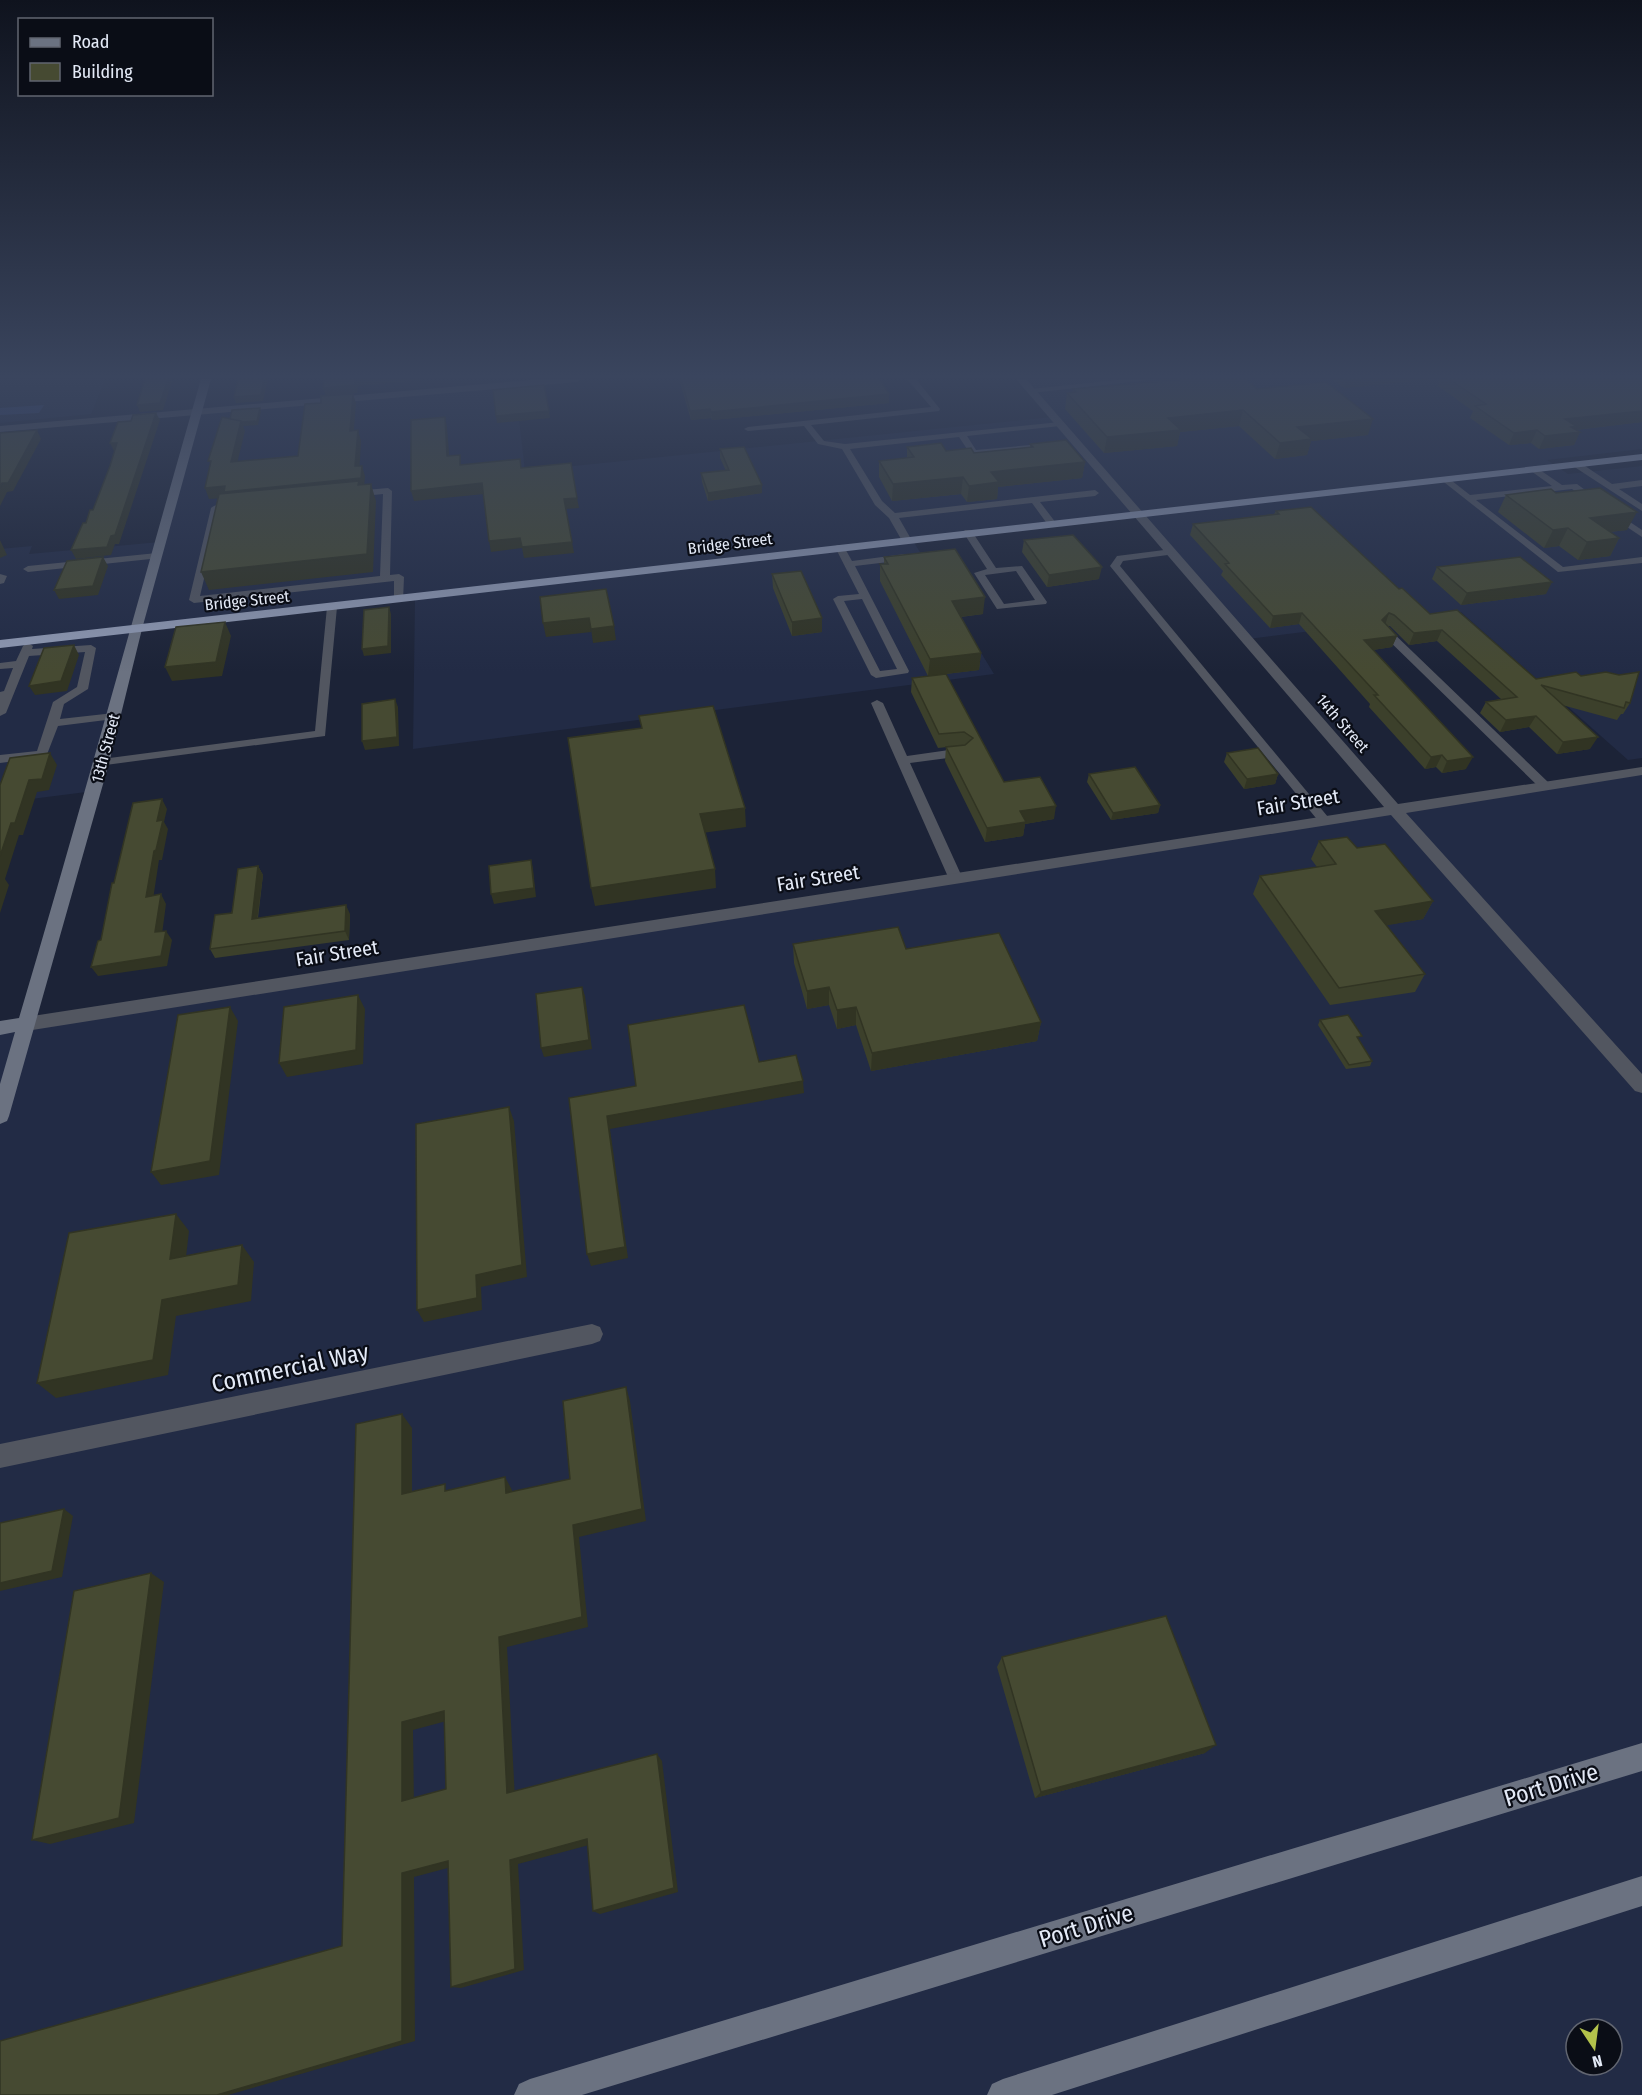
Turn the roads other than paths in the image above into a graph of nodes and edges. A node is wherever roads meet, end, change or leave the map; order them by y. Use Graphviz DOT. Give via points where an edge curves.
graph roads {
  1 [pos="179,477"];
  2 [pos="863,477"];
  3 [pos="1106,477"];
  4 [pos="1464,477"];
  5 [pos="1544,477"];
  6 [pos="1595,477"];
  7 [pos="1444,479"];
  8 [pos="1642,483"];
  9 [pos="1559,487"];
  10 [pos="1610,487"];
  11 [pos="1095,493"];
  12 [pos="342,495"];
  13 [pos="1469,498"];
  14 [pos="1034,500"];
  15 [pos="250,504"];
  16 [pos="1642,508"];
  17 [pos="1139,514"];
  18 [pos="893,516"];
  19 [pos="1051,523"];
  20 [pos="968,532"];
  21 [pos="1642,534"];
  22 [pos="906,539"];
  23 [pos="840,547"];
  24 [pos="1172,552"];
  25 [pos="157,556"];
  26 [pos="912,556"];
  27 [pos="1642,560"];
  28 [pos="848,564"];
  29 [pos="28,569"];
  30 [pos="993,571"];
  31 [pos="386,579"];
  32 [pos="865,596"];
  33 [pos="399,599"];
  34 [pos="332,607"];
  35 [pos="136,629"];
  36 [pos="1384,630"];
  37 [pos="0,644"];
  38 [pos="25,653"];
  39 [pos="0,666"];
  40 [pos="4,694"];
  41 [pos="877,704"];
  42 [pos="0,713"];
  43 [pos="114,716"];
  44 [pos="53,723"];
  45 [pos="963,752"];
  46 [pos="0,759"];
  47 [pos="902,760"];
  48 [pos="102,763"];
  49 [pos="1642,771"];
  50 [pos="1545,786"];
  51 [pos="1394,809"];
  52 [pos="1324,820"];
  53 [pos="956,879"];
  54 [pos="26,1024"];
  55 [pos="0,1028"];
  56 [pos="1642,1086"];
  57 [pos="0,1116"];
  58 [pos="592,1334"];
  59 [pos="0,1456"];
  60 [pos="1642,1758"];
  61 [pos="1642,1891"];
  62 [pos="530,2095"];
  63 [pos="1003,2095"];
  1 -- 25 [label="street, 13th Street"];
  2 -- 18 [label="lane" via="878,503"];
  3 -- 17 [label="street, 14th Street"];
  4 -- 7 [label="highway, Bridge Street"];
  5 -- 9 [label="lane"];
  6 -- 10 [label="lane"];
  7 -- 13 [label="lane"];
  7 -- 17 [label="highway, Bridge Street"];
  8 -- 10 [label="lane"];
  9 -- 13 [label="lane"];
  9 -- 21 [label="lane" via="1574,486"];
  10 -- 16 [label="lane"];
  11 -- 14 [label="lane"];
  12 -- 31 [label="lane" via="388,491"];
  13 -- 27 [label="lane" via="1561,570"];
  14 -- 18 [label="lane"];
  14 -- 19 [label="lane"];
  15 -- 31 [label="lane" via="216,508 194,600"];
  17 -- 19 [label="highway, Bridge Street"];
  17 -- 24 [label="street, 14th Street"];
  18 -- 22 [label="lane"];
  19 -- 20 [label="highway, Bridge Street"];
  20 -- 22 [label="highway, Bridge Street"];
  20 -- 30 [label="lane"];
  22 -- 23 [label="highway, Bridge Street"];
  23 -- 28 [label="lane"];
  23 -- 33 [label="highway, Bridge Street"];
  24 -- 51 [label="street, 14th Street"];
  24 -- 52 [label="lane" via="1120,558 1115,566"];
  25 -- 29 [label="lane"];
  25 -- 35 [label="street, 13th Street"];
  26 -- 28 [label="lane"];
  28 -- 32 [label="lane"];
  30 -- 30 [label="lane" via="979,573 1001,607 1042,602 1019,568"];
  31 -- 33 [label="lane" via="399,578"];
  32 -- 32 [label="lane" via="870,605 904,671 876,675 838,599"];
  33 -- 34 [label="highway, Bridge Street"];
  34 -- 35 [label="highway, Bridge Street"];
  34 -- 48 [label="lane" via="321,734"];
  35 -- 38 [label="highway, Bridge Street"];
  35 -- 43 [label="street, 13th Street"];
  36 -- 50 [label="lane"];
  37 -- 38 [label="highway, Bridge Street"];
  38 -- 39 [label="lane"];
  38 -- 40 [label="lane"];
  38 -- 44 [label="lane" via="91,648 82,689 59,702"];
  40 -- 42 [label="lane"];
  41 -- 47 [label="lane"];
  43 -- 44 [label="lane"];
  43 -- 48 [label="street, 13th Street"];
  44 -- 46 [label="lane" via="42,754"];
  45 -- 47 [label="lane"];
  47 -- 53 [label="lane"];
  48 -- 54 [label="street, 13th Street"];
  49 -- 50 [label="street, Fair Street"];
  50 -- 51 [label="street, Fair Street"];
  51 -- 52 [label="street, Fair Street"];
  51 -- 56 [label="street, 14th Street"];
  52 -- 53 [label="street, Fair Street"];
  53 -- 54 [label="street, Fair Street"];
  54 -- 55 [label="street, Fair Street"];
  54 -- 57 [label="street, 13th Street"];
  58 -- 59 [label="street, Commercial Way"];
  60 -- 62 [label="street, Port Drive"];
  61 -- 63 [label="street"];
}
